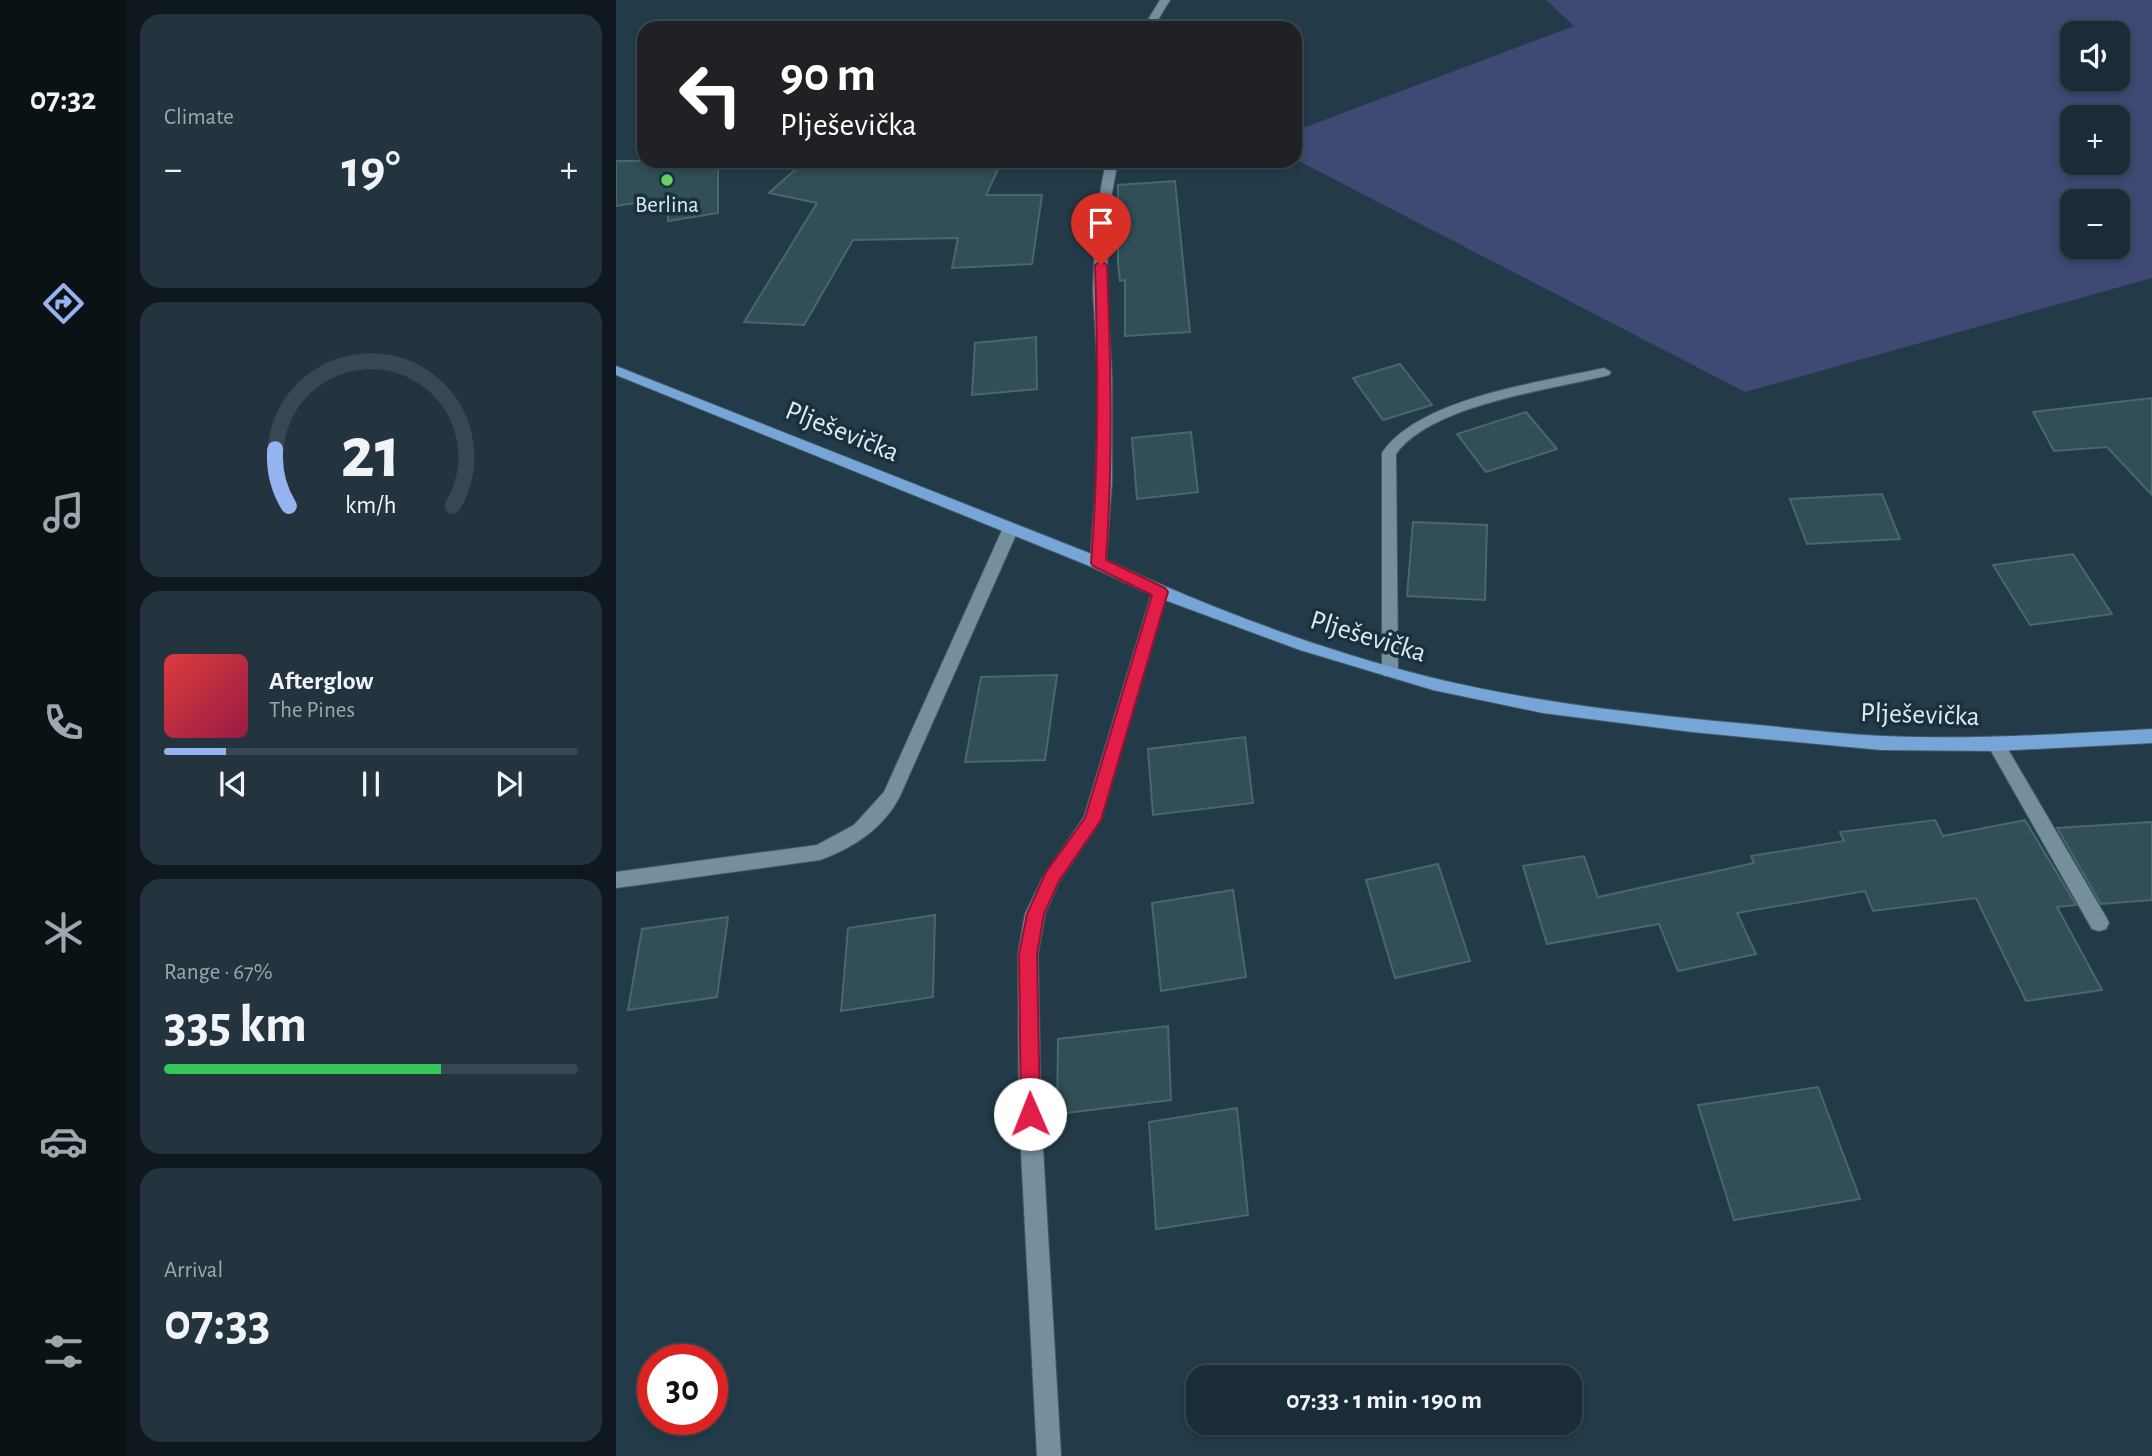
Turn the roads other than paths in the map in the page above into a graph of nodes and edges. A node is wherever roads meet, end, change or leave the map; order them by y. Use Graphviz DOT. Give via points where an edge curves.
graph roads {
  1 [pos="1165,0"];
  2 [pos="1152,21"];
  3 [pos="1111,168"];
  4 [pos="616,370"];
  5 [pos="1604,372"];
  6 [pos="1012,528"];
  7 [pos="1098,563"];
  8 [pos="1160,592"];
  9 [pos="1390,671"];
  10 [pos="2152,736"];
  11 [pos="1996,744"];
  12 [pos="616,880"];
  13 [pos="2099,923"];
  14 [pos="1049,1456"];
  1 -- 2 [label="street"];
  3 -- 7 [label="street" via="1102,214 1104,481"];
  4 -- 6 [label="main road, Plješevička"];
  5 -- 9 [label="street" via="1433,418 1402,437 1389,453"];
  6 -- 7 [label="main road, Plješevička"];
  6 -- 12 [label="street" via="891,796 873,822 820,852"];
  7 -- 8 [label="main road, Plješevička"];
  8 -- 9 [label="main road, Plješevička" via="1306,646"];
  8 -- 14 [label="street" via="1092,820 1052,877 1035,914 1028,954 1030,1114"];
  9 -- 11 [label="main road, Plješevička" via="1543,706 1692,725 1881,743"];
  10 -- 11 [label="main road, Plješevička"];
  11 -- 13 [label="street"];
}
